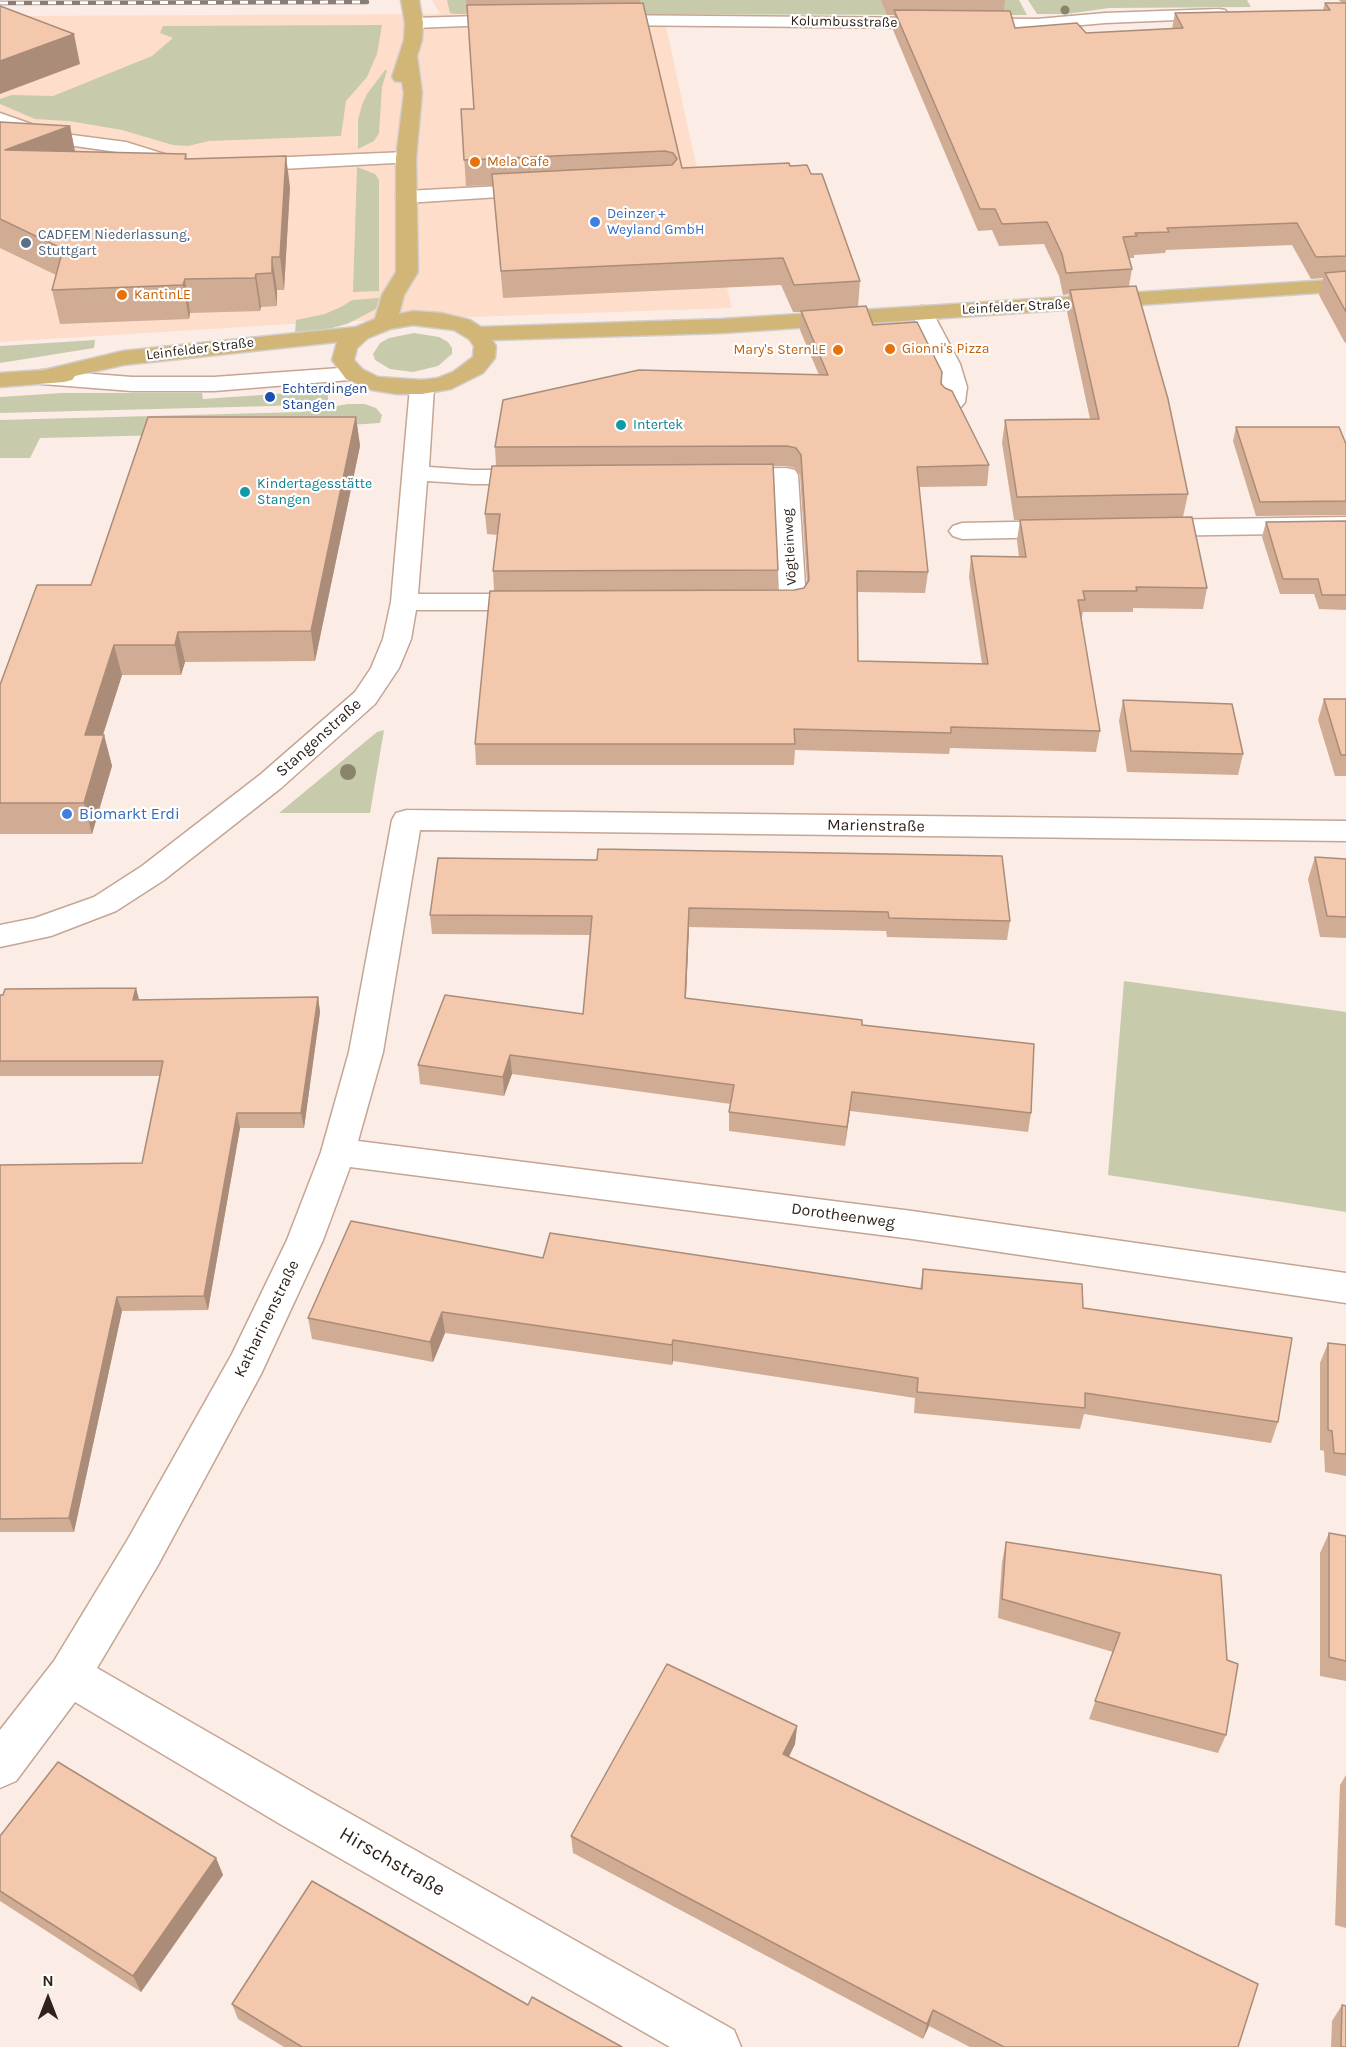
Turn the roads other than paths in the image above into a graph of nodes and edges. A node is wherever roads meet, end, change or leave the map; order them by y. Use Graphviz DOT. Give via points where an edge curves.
graph roads {
  1 [pos="410,0"];
  2 [pos="1242,14"];
  3 [pos="532,20"];
  4 [pos="591,20"];
  5 [pos="414,23"];
  6 [pos="0,119"];
  7 [pos="406,158"];
  8 [pos="229,166"];
  9 [pos="206,167"];
  10 [pos="561,190"];
  11 [pos="406,197"];
  12 [pos="1346,285"];
  13 [pos="425,295"];
  14 [pos="922,313"];
  15 [pos="385,322"];
  16 [pos="722,326"];
  17 [pos="360,333"];
  18 [pos="477,334"];
  19 [pos="536,353"];
  20 [pos="349,367"];
  21 [pos="42,377"];
  22 [pos="0,380"];
  23 [pos="422,387"];
  24 [pos="953,402"];
  25 [pos="416,473"];
  26 [pos="705,476"];
  27 [pos="554,477"];
  28 [pos="1346,525"];
  29 [pos="1128,528"];
  30 [pos="1080,529"];
  31 [pos="962,531"];
  32 [pos="734,601"];
  33 [pos="404,602"];
  34 [pos="557,602"];
  35 [pos="407,820"];
  36 [pos="1346,831"];
  37 [pos="0,936"];
  38 [pos="338,1152"];
  39 [pos="1346,1288"];
  40 [pos="69,1675"];
  41 [pos="0,1766"];
  42 [pos="717,2047"];
  1 -- 5 [label="main road"];
  2 -- 4 [label="street, Kolumbusstraße" via="1037,24"];
  3 -- 5 [label="street"];
  5 -- 7 [label="main road" via="408,57 413,93"];
  6 -- 9 [label="street" via="54,138 119,147 182,168"];
  7 -- 8 [label="street"];
  7 -- 11 [label="main road"];
  10 -- 11 [label="street"];
  11 -- 13 [label="main road"];
  12 -- 14 [label="main road, Leinfelder Straße"];
  13 -- 15 [label="main road, Leinfelder Straße" via="413,318"];
  13 -- 15 [label="main road" via="393,295"];
  13 -- 18 [label="main road, Leinfelder Straße"];
  14 -- 16 [label="main road, Leinfelder Straße"];
  14 -- 24 [label="street" via="951,370"];
  15 -- 17 [label="main road, Leinfelder Straße"];
  16 -- 18 [label="main road, Leinfelder Straße"];
  16 -- 19 [label="main road, Leinfelder Straße" via="633,342"];
  17 -- 20 [label="main road" via="346,346"];
  17 -- 21 [label="main road, Leinfelder Straße" via="123,358"];
  18 -- 23 [label="main road" via="494,357 461,377"];
  20 -- 21 [label="street" via="214,384 132,384"];
  20 -- 23 [label="main road" via="372,383"];
  21 -- 22 [label="main road, Leinfelder Straße"];
  23 -- 25 [label="street, Stangenstraße"];
  25 -- 27 [label="street"];
  25 -- 33 [label="street, Stangenstraße"];
  26 -- 32 [label="street, Vögtleinweg" via="786,475 793,601"];
  28 -- 29 [label="street"];
  30 -- 31 [label="street"];
  33 -- 34 [label="street"];
  33 -- 37 [label="street, Stangenstraße" via="397,639 385,668 365,698 305,753 220,823 105,904 40,928"];
  35 -- 36 [label="street, Marienstraße"];
  35 -- 38 [label="street, Katharinenstraße" via="366,1052"];
  38 -- 39 [label="street, Dorotheenweg" via="900,1223"];
  38 -- 40 [label="street, Katharinenstraße" via="305,1240 248,1363 144,1552"];
  40 -- 41 [label="street, Katharinenstraße"];
  40 -- 42 [label="street, Hirschstraße"];
}
